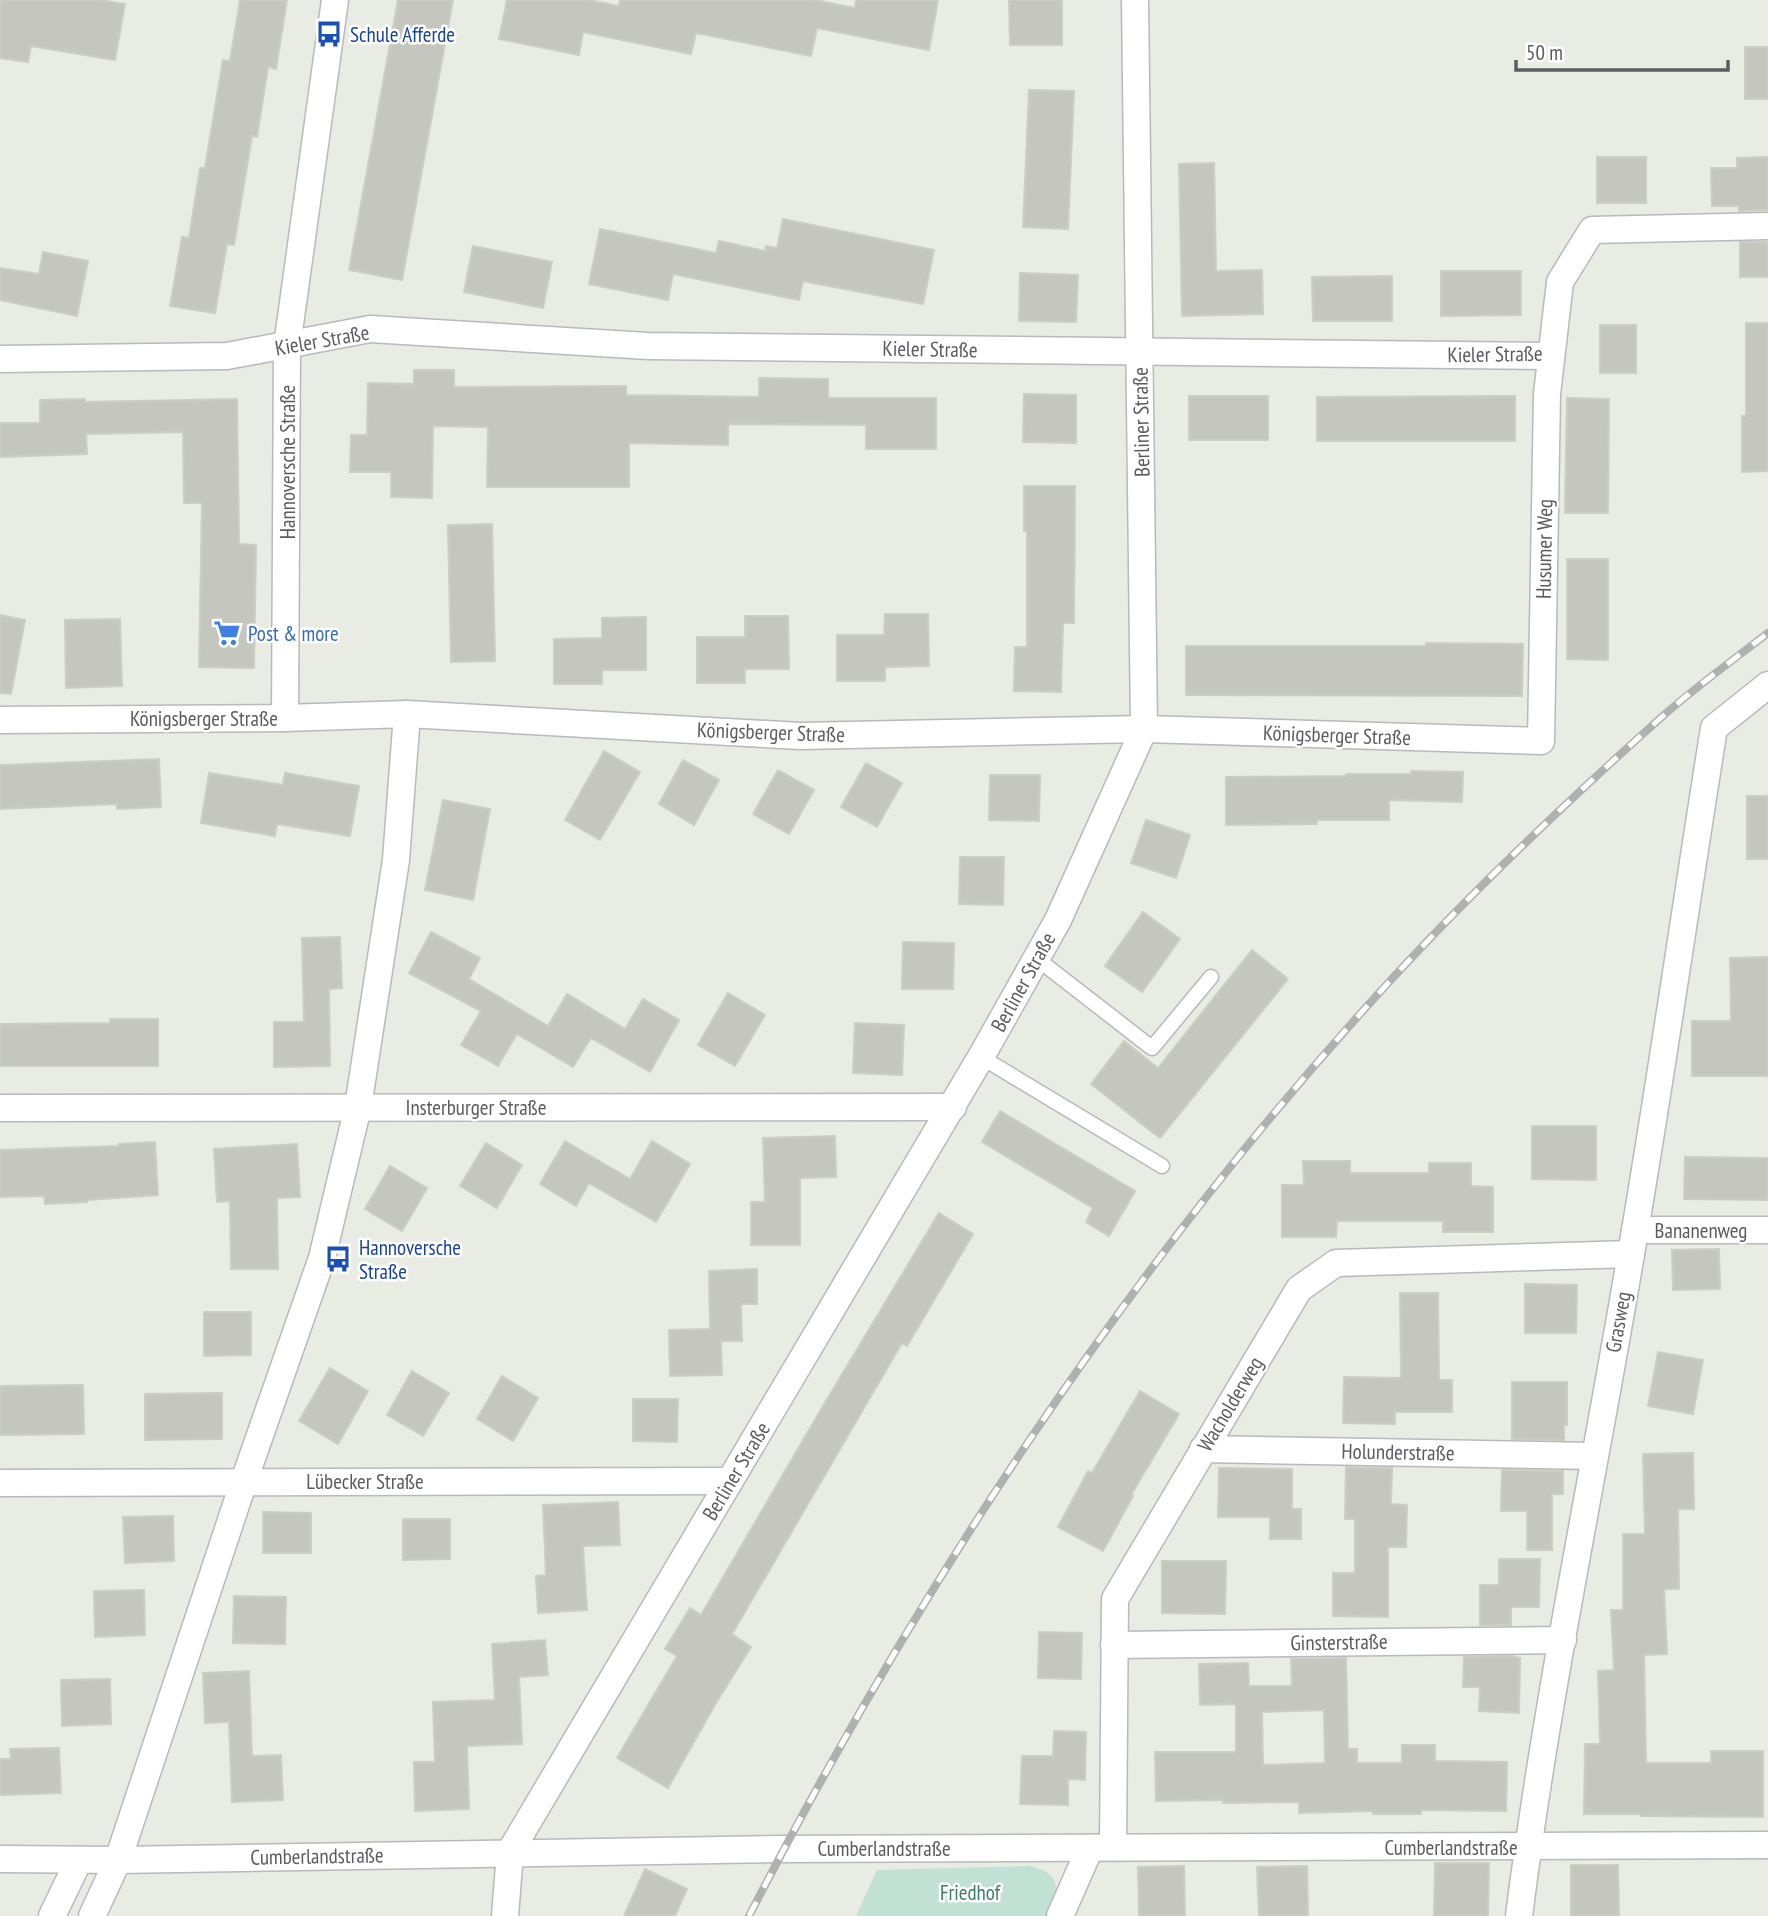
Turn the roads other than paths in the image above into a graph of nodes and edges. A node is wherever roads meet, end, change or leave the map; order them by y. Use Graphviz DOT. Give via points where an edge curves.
graph roads {
  1 [pos="335,0"];
  2 [pos="1135,0"];
  3 [pos="1768,226"];
  4 [pos="287,346"];
  5 [pos="1140,351"];
  6 [pos="1551,356"];
  7 [pos="0,359"];
  8 [pos="1768,685"];
  9 [pos="407,714"];
  10 [pos="285,718"];
  11 [pos="0,720"];
  12 [pos="1144,729"];
  13 [pos="1541,741"];
  14 [pos="1036,958"];
  15 [pos="1211,977"];
  16 [pos="981,1057"];
  17 [pos="358,1107"];
  18 [pos="953,1107"];
  19 [pos="0,1108"];
  20 [pos="1161,1166"];
  21 [pos="1768,1230"];
  22 [pos="1633,1242"];
  23 [pos="1203,1449"];
  24 [pos="1594,1456"];
  25 [pos="244,1481"];
  26 [pos="730,1481"];
  27 [pos="0,1483"];
  28 [pos="1563,1640"];
  29 [pos="1114,1645"];
  30 [pos="1768,1845"];
  31 [pos="1528,1847"];
  32 [pos="1101,1848"];
  33 [pos="510,1852"];
  34 [pos="0,1859"];
  35 [pos="79,1860"];
  36 [pos="118,1860"];
  37 [pos="52,1916"];
  38 [pos="92,1916"];
  39 [pos="505,1916"];
  40 [pos="1060,1916"];
  41 [pos="1519,1916"];
  1 -- 4 [label="street, Hannoversche Straße"];
  2 -- 5 [label="street, Berliner Straße"];
  3 -- 6 [label="street, Kieler Straße" via="1592,230 1560,282"];
  4 -- 5 [label="street, Kieler Straße" via="370,329 648,346"];
  4 -- 7 [label="street, Kieler Straße" via="228,356"];
  4 -- 10 [label="street, Hannoversche Straße"];
  5 -- 6 [label="street, Kieler Straße"];
  5 -- 12 [label="street, Berliner Straße"];
  6 -- 13 [label="street, Husumer Weg"];
  8 -- 22 [label="street, Grasweg" via="1714,728"];
  9 -- 10 [label="street, Königsberger Straße"];
  9 -- 12 [label="street, Königsberger Straße" via="800,736"];
  9 -- 17 [label="street" via="396,860"];
  10 -- 11 [label="street, Königsberger Straße"];
  12 -- 13 [label="street, Königsberger Straße"];
  12 -- 14 [label="street, Berliner Straße" via="1058,920"];
  14 -- 15 [label="lane" via="1152,1048"];
  14 -- 16 [label="street, Berliner Straße"];
  16 -- 18 [label="street, Berliner Straße"];
  16 -- 20 [label="lane"];
  17 -- 18 [label="street, Insterburger Straße"];
  17 -- 19 [label="street, Insterburger Straße"];
  17 -- 25 [label="street" via="322,1258"];
  18 -- 26 [label="street, Berliner Straße"];
  21 -- 22 [label="street, Bananenweg"];
  22 -- 23 [label="street, Wacholderweg" via="1336,1263 1299,1289"];
  22 -- 24 [label="street, Grasweg"];
  23 -- 24 [label="street, Holunderstraße"];
  23 -- 29 [label="street, Wacholderweg" via="1115,1599"];
  24 -- 28 [label="street, Grasweg"];
  25 -- 26 [label="street, Lübecker Straße"];
  25 -- 27 [label="street, Lübecker Straße"];
  25 -- 36 [label="street"];
  26 -- 33 [label="street, Berliner Straße"];
  28 -- 29 [label="street, Ginsterstraße"];
  28 -- 31 [label="street, Grasweg"];
  29 -- 32 [label="street, Wacholderweg"];
  30 -- 31 [label="street, Cumberlandstraße"];
  31 -- 32 [label="street, Cumberlandstraße"];
  31 -- 41 [label="street, Grasweg"];
  32 -- 33 [label="street, Cumberlandstraße"];
  32 -- 40 [label="street"];
  33 -- 36 [label="street, Cumberlandstraße"];
  33 -- 39 [label="street"];
  34 -- 35 [label="street, Cumberlandstraße"];
  35 -- 36 [label="street, Cumberlandstraße"];
  35 -- 37 [label="street"];
  36 -- 38 [label="street"];
}
